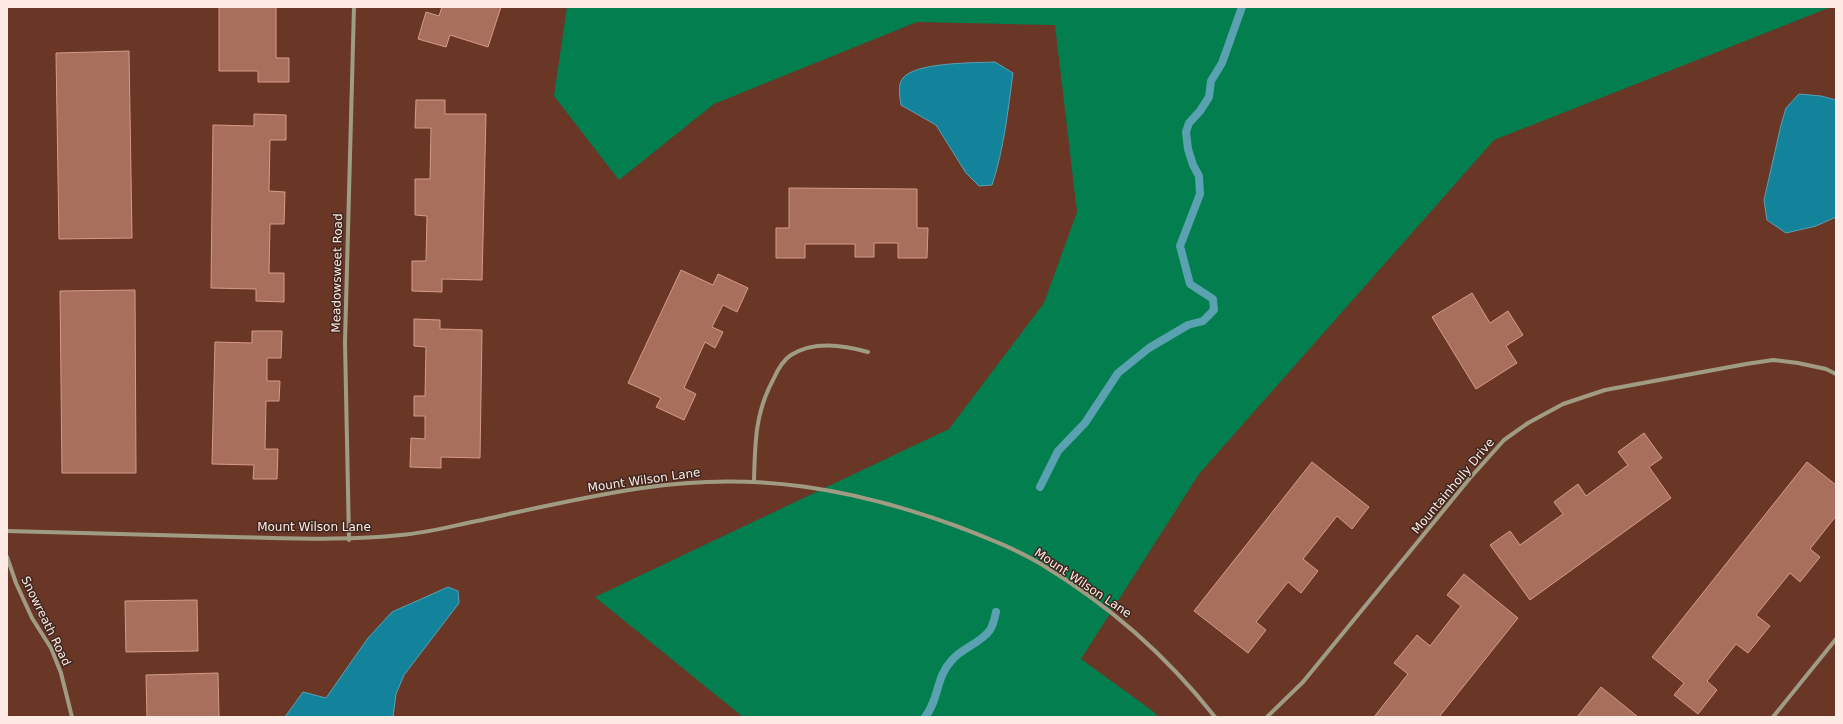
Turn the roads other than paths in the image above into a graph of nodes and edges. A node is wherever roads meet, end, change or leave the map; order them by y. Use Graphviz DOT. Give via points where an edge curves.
graph roads {
  1 [pos="354,7"];
  2 [pos="868,352"];
  3 [pos="1836,374"];
  4 [pos="754,481"];
  5 [pos="7,531"];
  6 [pos="349,540"];
  7 [pos="7,556"];
  8 [pos="1836,639"];
  9 [pos="72,717"];
  10 [pos="1215,717"];
  11 [pos="1267,717"];
  12 [pos="1773,717"];
  1 -- 6 [label="street, Meadowsweet Road" via="345,342"];
  2 -- 4 [label="street" via="830,345 811,347 790,355 777,371 759,414"];
  3 -- 11 [label="street, Mountainholly Drive" via="1826,369 1773,360 1746,364 1605,390 1563,404 1528,423 1504,440 1470,478 1303,682"];
  4 -- 6 [label="street, Mount Wilson Lane" via="706,481 642,488 406,535"];
  4 -- 10 [label="street, Mount Wilson Lane" via="821,489 876,500 938,519 987,538 1039,563 1124,622 1157,651 1196,692"];
  5 -- 6 [label="street, Mount Wilson Lane"];
  7 -- 9 [label="street, Snowreath Road" via="32,618 51,648 61,673"];
  8 -- 12 [label="street"];
}
